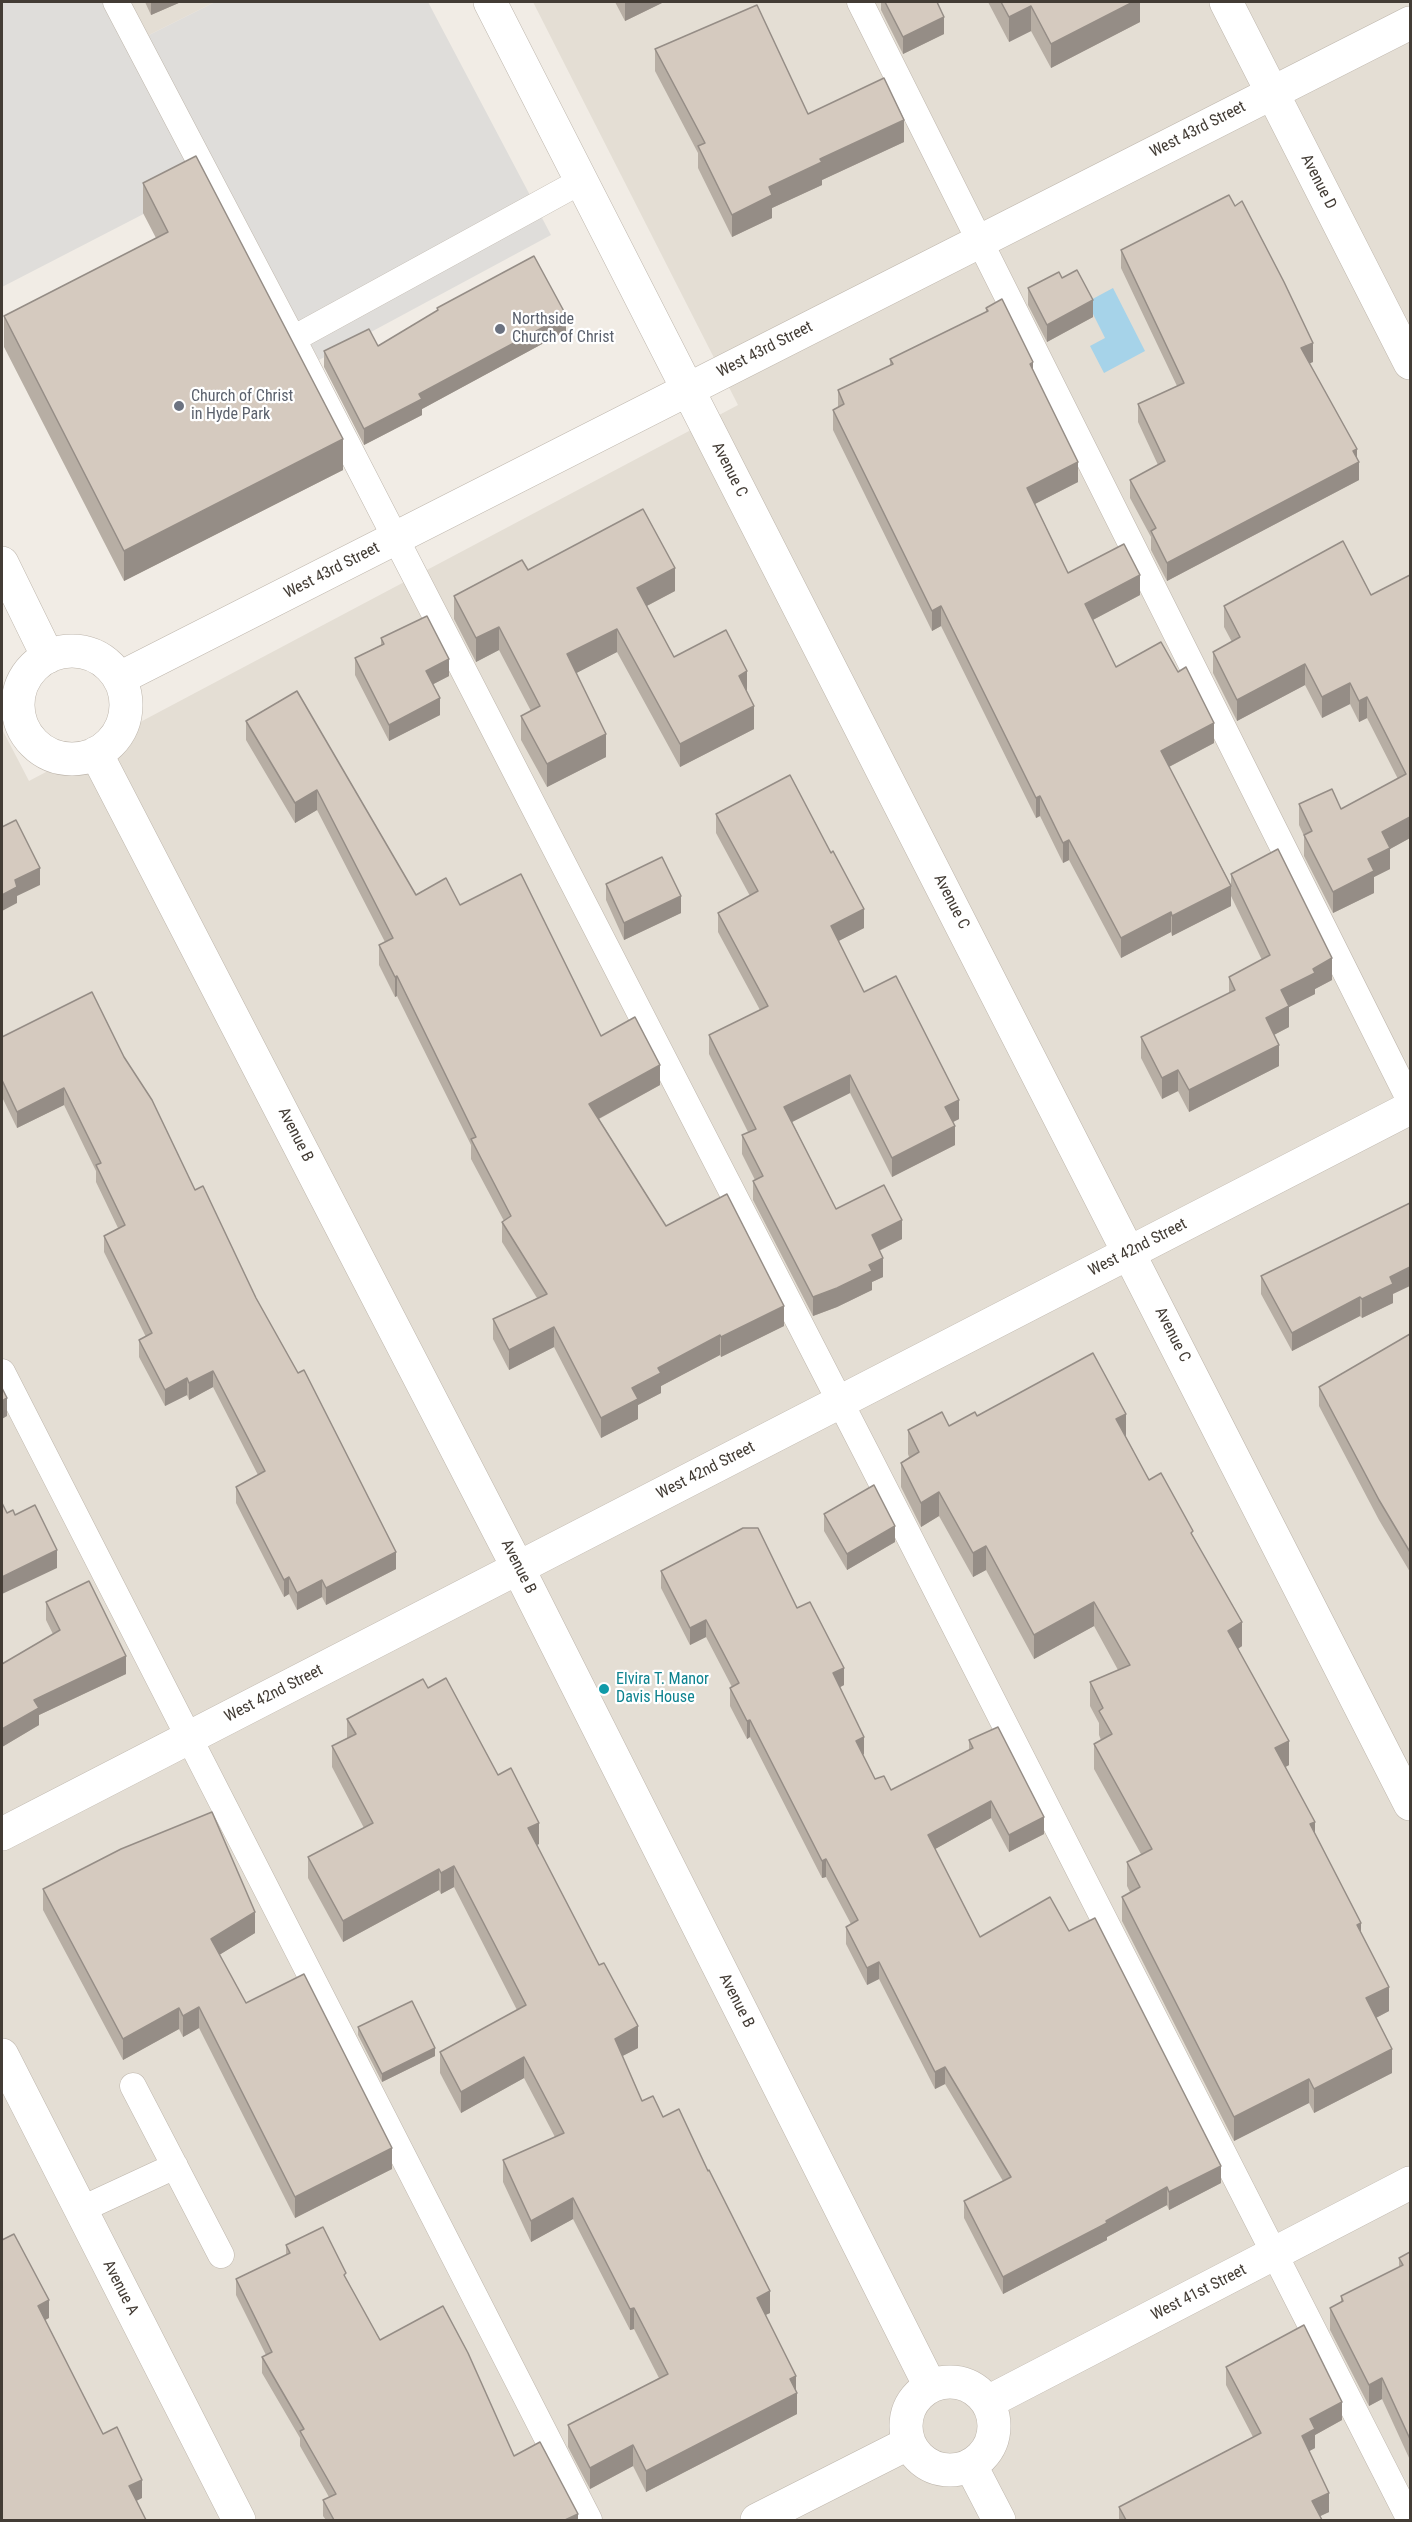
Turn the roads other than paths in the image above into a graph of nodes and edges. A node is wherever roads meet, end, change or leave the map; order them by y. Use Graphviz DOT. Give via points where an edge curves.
graph roads {
  1 [pos="116,2"];
  2 [pos="490,2"];
  3 [pos="860,2"];
  4 [pos="1226,2"];
  5 [pos="1410,23"];
  6 [pos="1273,93"];
  7 [pos="583,180"];
  8 [pos="981,240"];
  9 [pos="293,339"];
  10 [pos="1410,363"];
  11 [pos="688,389"];
  12 [pos="394,539"];
  13 [pos="2,562"];
  14 [pos="48,657"];
  15 [pos="120,678"];
  16 [pos="12,733"];
  17 [pos="96,753"];
  18 [pos="1410,1101"];
  19 [pos="1410,1108"];
  20 [pos="1130,1253"];
  21 [pos="2,1371"];
  22 [pos="840,1402"];
  23 [pos="518,1568"];
  24 [pos="189,1738"];
  25 [pos="1410,1803"];
  26 [pos="2,1834"];
  27 [pos="2,2055"];
  28 [pos="133,2086"];
  29 [pos="175,2166"];
  30 [pos="1410,2183"];
  31 [pos="80,2210"];
  32 [pos="1274,2254"];
  33 [pos="220,2255"];
  34 [pos="930,2386"];
  35 [pos="988,2402"];
  36 [pos="909,2443"];
  37 [pos="971,2466"];
  38 [pos="239,2520"];
  39 [pos="589,2520"];
  40 [pos="757,2520"];
  41 [pos="999,2520"];
  42 [pos="1410,2520"];
  1 -- 9 [label="lane"];
  2 -- 7 [label="street, Avenue C"];
  3 -- 8 [label="lane"];
  4 -- 6 [label="street, Avenue D"];
  5 -- 6 [label="street, West 43rd Street"];
  6 -- 8 [label="street, West 43rd Street"];
  6 -- 10 [label="street, Avenue D"];
  7 -- 9 [label="lane"];
  7 -- 11 [label="street, Avenue C"];
  8 -- 11 [label="street, West 43rd Street"];
  8 -- 18 [label="lane"];
  9 -- 12 [label="lane"];
  11 -- 12 [label="street, West 43rd Street"];
  11 -- 20 [label="street, Avenue C"];
  12 -- 15 [label="street, West 43rd Street"];
  12 -- 22 [label="lane"];
  13 -- 14 [label="street"];
  14 -- 15 [label="street" via="78,651 94,655 109,664"];
  14 -- 16 [label="street" via="32,668 24,681"];
  15 -- 17 [label="street" via="126,694 126,712 120,730 109,745"];
  16 -- 17 [label="street" via="60,758 78,759"];
  17 -- 23 [label="street, Avenue B"];
  19 -- 20 [label="street, West 42nd Street"];
  20 -- 22 [label="street, West 42nd Street"];
  20 -- 25 [label="street, Avenue C"];
  21 -- 24 [label="lane"];
  22 -- 23 [label="street, West 42nd Street"];
  22 -- 32 [label="lane"];
  23 -- 24 [label="street, West 42nd Street"];
  23 -- 34 [label="street, Avenue B"];
  24 -- 26 [label="street, West 42nd Street"];
  24 -- 39 [label="lane"];
  27 -- 31 [label="street, Avenue A"];
  28 -- 29 [label="lane"];
  29 -- 31 [label="lane"];
  29 -- 33 [label="lane"];
  30 -- 32 [label="street, West 41st Street"];
  31 -- 38 [label="street, Avenue A"];
  32 -- 35 [label="street, West 41st Street"];
  32 -- 42 [label="lane"];
  34 -- 35 [label="street" via="956,2382 968,2385"];
  34 -- 36 [label="street" via="911,2405 906,2430"];
  35 -- 37 [label="street" via="995,2430 987,2451"];
  36 -- 37 [label="street" via="928,2465 942,2470"];
  36 -- 40 [label="street"];
  37 -- 41 [label="street"];
}
